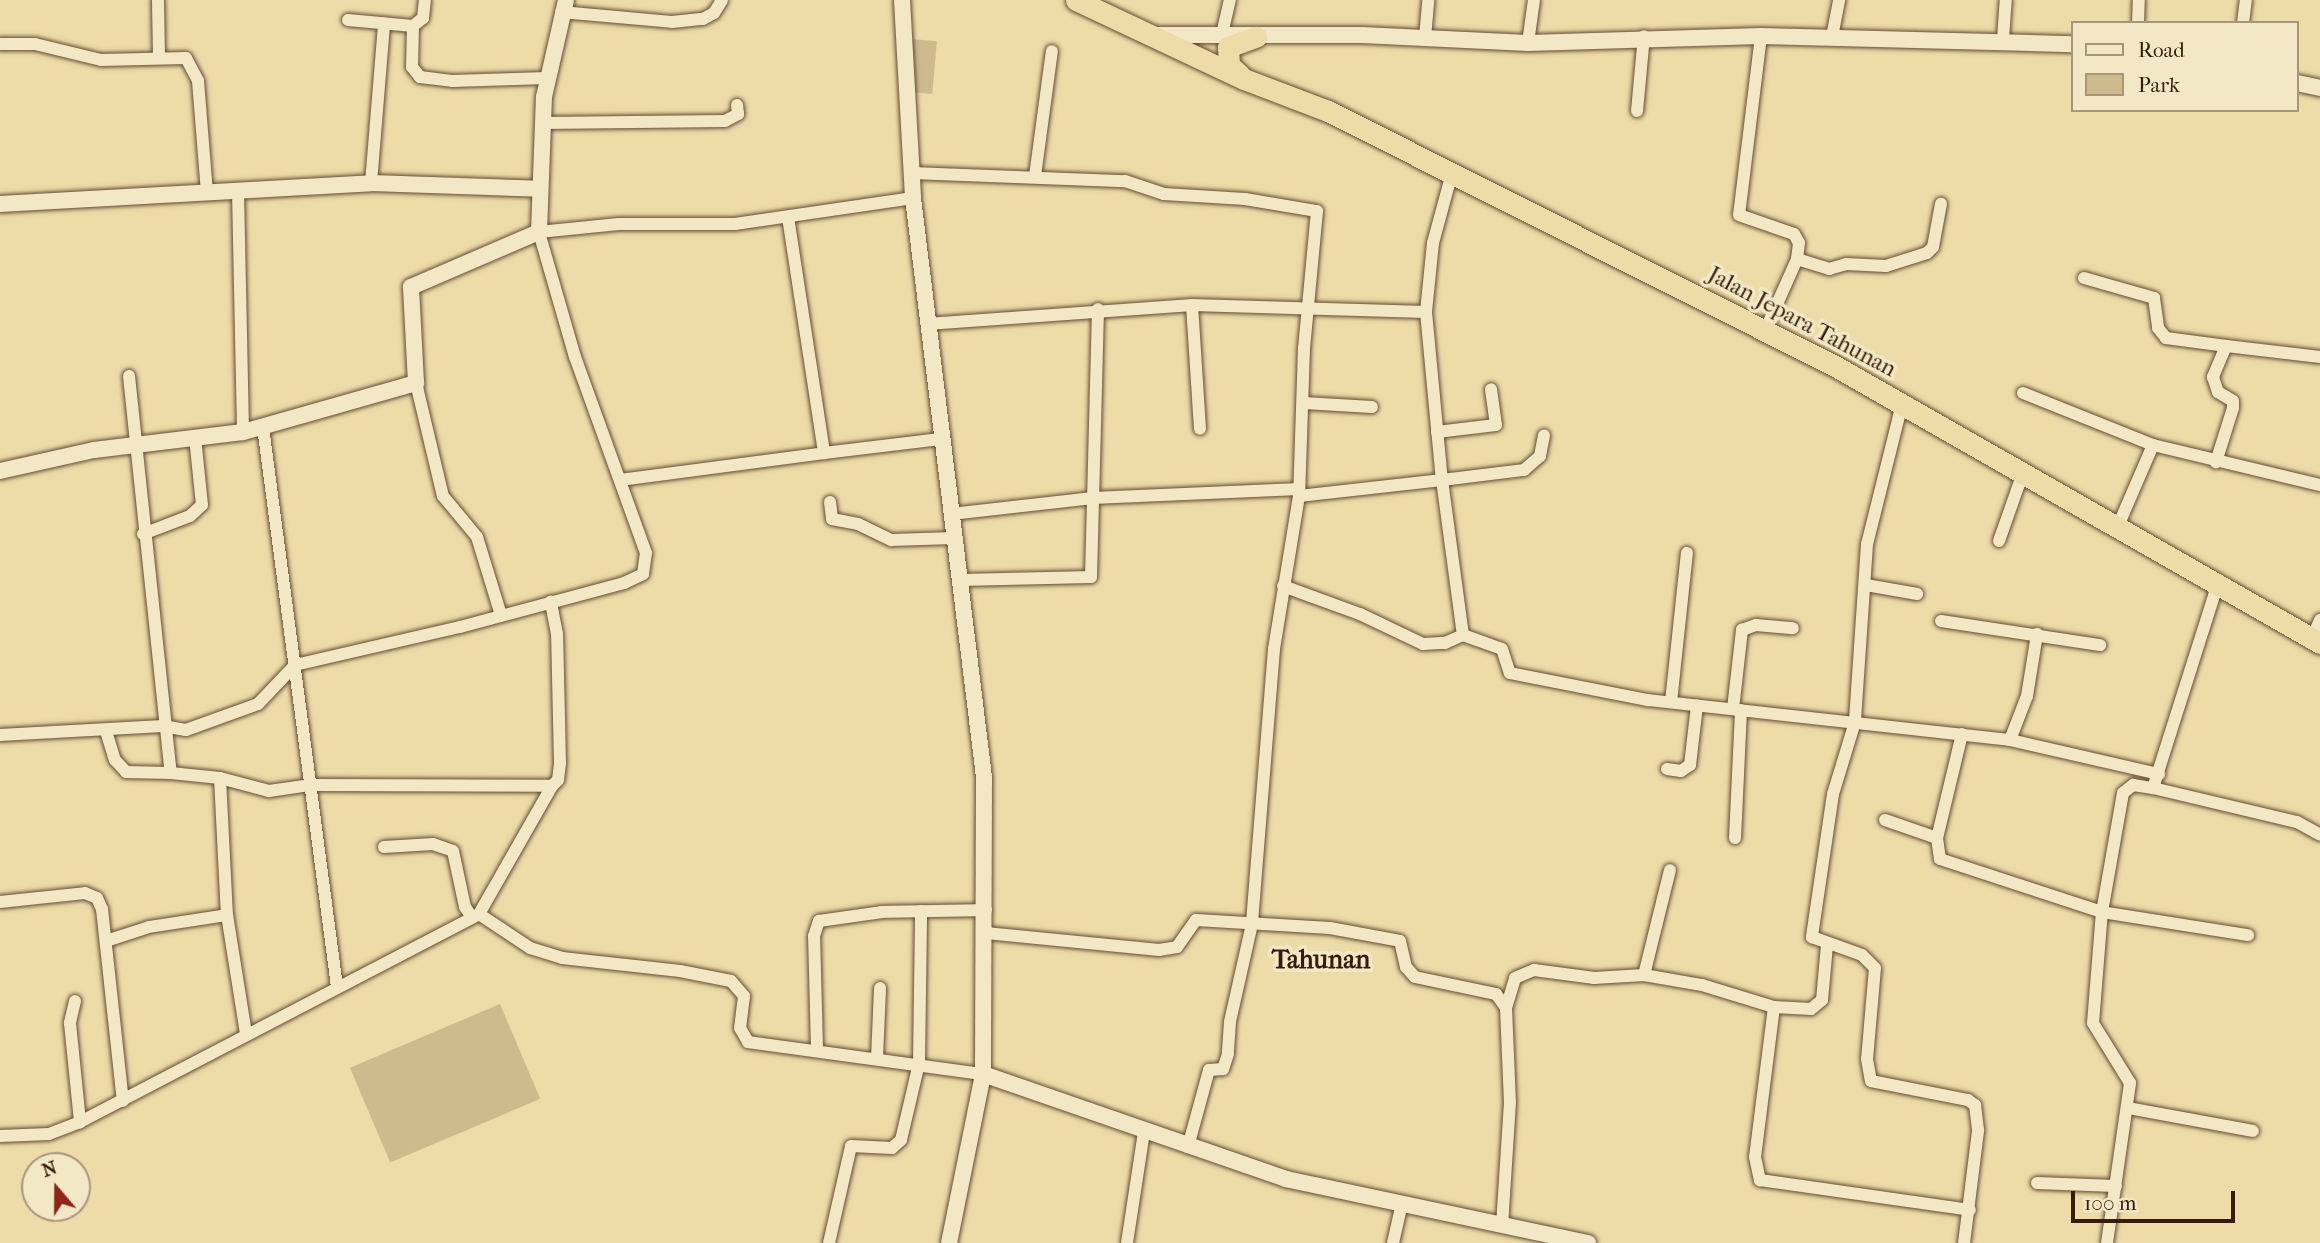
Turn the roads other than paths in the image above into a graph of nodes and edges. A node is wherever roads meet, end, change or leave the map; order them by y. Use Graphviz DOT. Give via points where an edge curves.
graph roads {
  1 [pos="158,0"];
  2 [pos="425,0"];
  3 [pos="722,0"];
  4 [pos="902,0"];
  5 [pos="1076,0"];
  6 [pos="1230,0"];
  7 [pos="1428,0"];
  8 [pos="1534,0"];
  9 [pos="1839,0"];
  10 [pos="2006,0"];
  11 [pos="2139,0"];
  12 [pos="2246,0"];
  13 [pos="564,6"];
  14 [pos="348,20"];
  15 [pos="2138,21"];
  16 [pos="2242,21"];
  17 [pos="384,24"];
  18 [pos="413,26"];
  19 [pos="1222,34"];
  20 [pos="1156,35"];
  21 [pos="1644,36"];
  22 [pos="1760,36"];
  23 [pos="1255,37"];
  24 [pos="1832,37"];
  25 [pos="1425,38"];
  26 [pos="2003,39"];
  27 [pos="1528,43"];
  28 [pos="0,44"];
  29 [pos="2072,44"];
  30 [pos="1052,51"];
  31 [pos="159,57"];
  32 [pos="547,78"];
  33 [pos="1244,79"];
  34 [pos="2299,83"];
  35 [pos="2320,88"];
  36 [pos="737,105"];
  37 [pos="1637,111"];
  38 [pos="542,123"];
  39 [pos="912,173"];
  40 [pos="1452,173"];
  41 [pos="1035,176"];
  42 [pos="371,183"];
  43 [pos="538,189"];
  44 [pos="238,191"];
  45 [pos="207,193"];
  46 [pos="913,198"];
  47 [pos="0,204"];
  48 [pos="1941,204"];
  49 [pos="788,217"];
  50 [pos="539,232"];
  51 [pos="1797,259"];
  52 [pos="2084,278"];
  53 [pos="1192,305"];
  54 [pos="1098,309"];
  55 [pos="1307,309"];
  56 [pos="1426,312"];
  57 [pos="927,324"];
  58 [pos="1765,331"];
  59 [pos="2226,346"];
  60 [pos="2320,356"];
  61 [pos="129,376"];
  62 [pos="416,383"];
  63 [pos="1491,389"];
  64 [pos="2023,393"];
  65 [pos="1304,403"];
  66 [pos="1902,404"];
  67 [pos="1372,407"];
  68 [pos="263,427"];
  69 [pos="1200,429"];
  70 [pos="243,432"];
  71 [pos="1437,432"];
  72 [pos="1544,435"];
  73 [pos="195,438"];
  74 [pos="940,439"];
  75 [pos="2153,444"];
  76 [pos="136,445"];
  77 [pos="824,453"];
  78 [pos="2216,462"];
  79 [pos="0,471"];
  80 [pos="2023,473"];
  81 [pos="620,480"];
  82 [pos="1442,480"];
  83 [pos="2320,485"];
  84 [pos="1299,492"];
  85 [pos="1093,498"];
  86 [pos="830,502"];
  87 [pos="951,514"];
  88 [pos="2118,526"];
  89 [pos="143,534"];
  90 [pos="954,538"];
  91 [pos="1999,541"];
  92 [pos="1687,553"];
  93 [pos="960,580"];
  94 [pos="2218,583"];
  95 [pos="1866,585"];
  96 [pos="1283,586"];
  97 [pos="1917,594"];
  98 [pos="551,602"];
  99 [pos="501,615"];
  100 [pos="1941,621"];
  101 [pos="1793,628"];
  102 [pos="2037,634"];
  103 [pos="2317,634"];
  104 [pos="1463,635"];
  105 [pos="2100,645"];
  106 [pos="295,665"];
  107 [pos="1671,702"];
  108 [pos="1697,705"];
  109 [pos="1737,709"];
  110 [pos="1855,722"];
  111 [pos="163,726"];
  112 [pos="106,731"];
  113 [pos="1962,734"];
  114 [pos="0,735"];
  115 [pos="2010,740"];
  116 [pos="1667,769"];
  117 [pos="171,773"];
  118 [pos="2159,774"];
  119 [pos="220,778"];
  120 [pos="310,785"];
  121 [pos="552,786"];
  122 [pos="2153,788"];
  123 [pos="1885,820"];
  124 [pos="2320,835"];
  125 [pos="1734,838"];
  126 [pos="1937,838"];
  127 [pos="384,847"];
  128 [pos="1670,870"];
  129 [pos="0,902"];
  130 [pos="986,910"];
  131 [pos="921,911"];
  132 [pos="2102,912"];
  133 [pos="227,915"];
  134 [pos="475,915"];
  135 [pos="1252,924"];
  136 [pos="986,933"];
  137 [pos="2248,935"];
  138 [pos="106,941"];
  139 [pos="1827,945"];
  140 [pos="1644,975"];
  141 [pos="337,987"];
  142 [pos="880,988"];
  143 [pos="75,1002"];
  144 [pos="1774,1007"];
  145 [pos="1506,1008"];
  146 [pos="246,1034"];
  147 [pos="817,1048"];
  148 [pos="877,1059"];
  149 [pos="919,1063"];
  150 [pos="983,1074"];
  151 [pos="123,1101"];
  152 [pos="2128,1108"];
  153 [pos="80,1122"];
  154 [pos="2253,1131"];
  155 [pos="1144,1132"];
  156 [pos="0,1136"];
  157 [pos="1188,1147"];
  158 [pos="2037,1183"];
  159 [pos="2116,1186"];
  160 [pos="1402,1203"];
  161 [pos="1970,1210"];
  162 [pos="1502,1226"];
  163 [pos="830,1243"];
  164 [pos="949,1243"];
  165 [pos="1127,1243"];
  166 [pos="1393,1243"];
  167 [pos="1588,1243"];
  168 [pos="1964,1243"];
  169 [pos="2107,1243"];
  1 -- 31 [label="street"];
  2 -- 18 [label="street" via="423,18"];
  3 -- 13 [label="street" via="714,13 703,19 672,22"];
  4 -- 39 [label="street"];
  5 -- 20 [label="highway, Jalan Jepara Tahunan"];
  6 -- 19 [label="street"];
  7 -- 25 [label="street"];
  8 -- 27 [label="street"];
  9 -- 24 [label="street"];
  10 -- 26 [label="street"];
  11 -- 15 [label="street"];
  12 -- 16 [label="street"];
  13 -- 32 [label="street"];
  14 -- 17 [label="street"];
  17 -- 18 [label="street"];
  17 -- 42 [label="street"];
  18 -- 32 [label="street" via="412,67 420,77 452,81"];
  19 -- 20 [label="street"];
  19 -- 23 [label="street"];
  20 -- 33 [label="highway, Jalan Jepara Tahunan"];
  21 -- 22 [label="street"];
  21 -- 27 [label="street"];
  21 -- 37 [label="street"];
  22 -- 24 [label="street"];
  22 -- 51 [label="street" via="1739,215 1794,234 1799,243"];
  23 -- 25 [label="street"];
  23 -- 33 [label="highway" via="1228,47 1229,65"];
  24 -- 26 [label="street"];
  25 -- 27 [label="street"];
  26 -- 29 [label="street"];
  28 -- 31 [label="street" via="36,44 100,60"];
  30 -- 41 [label="street"];
  31 -- 45 [label="street" via="186,58 195,70"];
  32 -- 38 [label="street"];
  33 -- 40 [label="highway, Jalan Jepara Tahunan" via="1328,111"];
  34 -- 35 [label="street"];
  36 -- 38 [label="street" via="738,114 725,121"];
  38 -- 43 [label="street"];
  39 -- 41 [label="street"];
  39 -- 46 [label="street"];
  40 -- 56 [label="street" via="1433,243"];
  40 -- 58 [label="highway, Jalan Jepara Tahunan"];
  41 -- 55 [label="street" via="1137,182 1164,194 1245,199 1317,211"];
  42 -- 43 [label="street"];
  42 -- 44 [label="street"];
  43 -- 50 [label="street"];
  44 -- 45 [label="street"];
  44 -- 70 [label="street"];
  45 -- 47 [label="street"];
  46 -- 49 [label="street"];
  46 -- 57 [label="street"];
  48 -- 51 [label="street" via="1933,247 1927,253 1886,266 1846,264 1829,269"];
  49 -- 50 [label="street" via="735,224 619,224"];
  49 -- 77 [label="street"];
  50 -- 62 [label="street" via="411,287"];
  50 -- 81 [label="street" via="575,357"];
  51 -- 58 [label="street"];
  52 -- 59 [label="street" via="2154,298 2158,328 2166,338"];
  53 -- 54 [label="street"];
  53 -- 55 [label="street"];
  53 -- 69 [label="street"];
  54 -- 57 [label="street"];
  54 -- 85 [label="street"];
  55 -- 56 [label="street"];
  55 -- 65 [label="street"];
  56 -- 71 [label="street"];
  57 -- 74 [label="street"];
  58 -- 66 [label="highway, Jalan Jepara Tahunan"];
  59 -- 60 [label="street"];
  59 -- 78 [label="street" via="2213,377 2218,392 2233,401 2233,408"];
  61 -- 76 [label="street"];
  62 -- 68 [label="street"];
  62 -- 99 [label="street" via="443,496 477,537"];
  63 -- 71 [label="street" via="1496,425"];
  64 -- 75 [label="street"];
  65 -- 67 [label="street"];
  65 -- 84 [label="street"];
  66 -- 80 [label="highway, Jalan Jepara Tahunan"];
  66 -- 95 [label="street" via="1867,544"];
  68 -- 70 [label="street"];
  68 -- 106 [label="street"];
  70 -- 73 [label="street"];
  71 -- 82 [label="street"];
  72 -- 82 [label="street" via="1539,456 1524,470"];
  73 -- 76 [label="street"];
  73 -- 89 [label="street" via="202,505 190,516"];
  74 -- 77 [label="street"];
  74 -- 87 [label="street"];
  75 -- 78 [label="street"];
  75 -- 88 [label="street"];
  76 -- 79 [label="street"];
  76 -- 89 [label="street"];
  77 -- 81 [label="street"];
  78 -- 83 [label="street"];
  80 -- 88 [label="highway, Jalan Jepara Tahunan"];
  80 -- 91 [label="street"];
  81 -- 98 [label="street" via="646,553 647,569 624,583"];
  82 -- 84 [label="street"];
  82 -- 104 [label="street"];
  84 -- 85 [label="street"];
  84 -- 96 [label="street"];
  85 -- 87 [label="street"];
  85 -- 93 [label="street" via="1091,577"];
  86 -- 90 [label="street" via="832,519 858,524 891,540"];
  87 -- 90 [label="street"];
  88 -- 94 [label="highway, Jalan Jepara Tahunan"];
  89 -- 111 [label="street"];
  90 -- 93 [label="street"];
  92 -- 107 [label="street"];
  93 -- 130 [label="street" via="984,777"];
  94 -- 103 [label="highway, Jalan Jepara Tahunan"];
  94 -- 118 [label="street"];
  95 -- 97 [label="street"];
  95 -- 110 [label="street"];
  96 -- 104 [label="street" via="1423,643 1445,643"];
  96 -- 135 [label="street"];
  98 -- 99 [label="street"];
  98 -- 121 [label="street" via="557,634 560,763 558,780"];
  99 -- 106 [label="street"];
  100 -- 102 [label="street"];
  101 -- 109 [label="street" via="1756,625 1742,630"];
  102 -- 105 [label="street"];
  102 -- 115 [label="street" via="2027,696"];
  104 -- 107 [label="street" via="1502,649 1510,673"];
  106 -- 111 [label="street" via="278,687 242,712 186,730"];
  106 -- 120 [label="street"];
  107 -- 108 [label="street"];
  108 -- 109 [label="street"];
  108 -- 116 [label="street" via="1690,765 1681,771"];
  109 -- 110 [label="street"];
  109 -- 125 [label="street"];
  110 -- 113 [label="street"];
  110 -- 139 [label="street" via="1833,794 1812,937"];
  111 -- 112 [label="street"];
  111 -- 117 [label="street"];
  112 -- 114 [label="street"];
  112 -- 117 [label="street" via="115,760 126,772"];
  113 -- 115 [label="street"];
  113 -- 126 [label="street"];
  115 -- 118 [label="street"];
  117 -- 119 [label="street"];
  118 -- 122 [label="street"];
  119 -- 120 [label="street" via="270,791"];
  119 -- 133 [label="street"];
  120 -- 121 [label="street"];
  120 -- 141 [label="street"];
  121 -- 134 [label="street"];
  122 -- 124 [label="street" via="2297,822"];
  122 -- 132 [label="street" via="2124,789"];
  123 -- 126 [label="street"];
  126 -- 132 [label="street" via="1936,851 1946,863"];
  127 -- 134 [label="street" via="433,844 453,851 465,907"];
  128 -- 140 [label="street"];
  129 -- 138 [label="street" via="91,894 102,909"];
  130 -- 131 [label="street"];
  130 -- 136 [label="street"];
  131 -- 147 [label="street" via="835,917 816,923"];
  131 -- 149 [label="street"];
  132 -- 137 [label="street"];
  132 -- 152 [label="street" via="2093,1023 2129,1076"];
  133 -- 138 [label="street" via="149,927"];
  133 -- 146 [label="street"];
  134 -- 141 [label="street"];
  134 -- 147 [label="street" via="530,948 562,958 732,981 744,996 740,1028 744,1040"];
  135 -- 136 [label="street" via="1196,920 1170,950"];
  135 -- 145 [label="street" via="1330,928 1400,941 1406,967 1415,977 1496,993"];
  135 -- 157 [label="street" via="1230,1022 1228,1054 1223,1069 1209,1070"];
  136 -- 150 [label="street"];
  138 -- 151 [label="street"];
  139 -- 144 [label="street" via="1818,1007"];
  139 -- 161 [label="street" via="1862,955 1875,968 1867,1059 1871,1081 1975,1105 1979,1122"];
  140 -- 144 [label="street" via="1702,985"];
  140 -- 145 [label="street" via="1594,978 1525,971 1515,978"];
  141 -- 146 [label="street"];
  142 -- 148 [label="street"];
  143 -- 153 [label="street" via="70,1023"];
  144 -- 161 [label="street" via="1755,1157 1760,1180"];
  145 -- 162 [label="street" via="1510,1102"];
  146 -- 151 [label="street"];
  147 -- 148 [label="street"];
  148 -- 149 [label="street"];
  149 -- 150 [label="street"];
  149 -- 163 [label="street" via="898,1147 857,1143 848,1151"];
  150 -- 155 [label="street"];
  150 -- 164 [label="street"];
  151 -- 153 [label="street"];
  152 -- 154 [label="street"];
  152 -- 159 [label="street"];
  153 -- 156 [label="street" via="48,1134"];
  155 -- 157 [label="street"];
  155 -- 165 [label="street"];
  157 -- 160 [label="street" via="1286,1179"];
  158 -- 159 [label="street"];
  159 -- 169 [label="street"];
  160 -- 162 [label="street"];
  160 -- 166 [label="street"];
  161 -- 168 [label="street"];
  162 -- 167 [label="street"];
}
